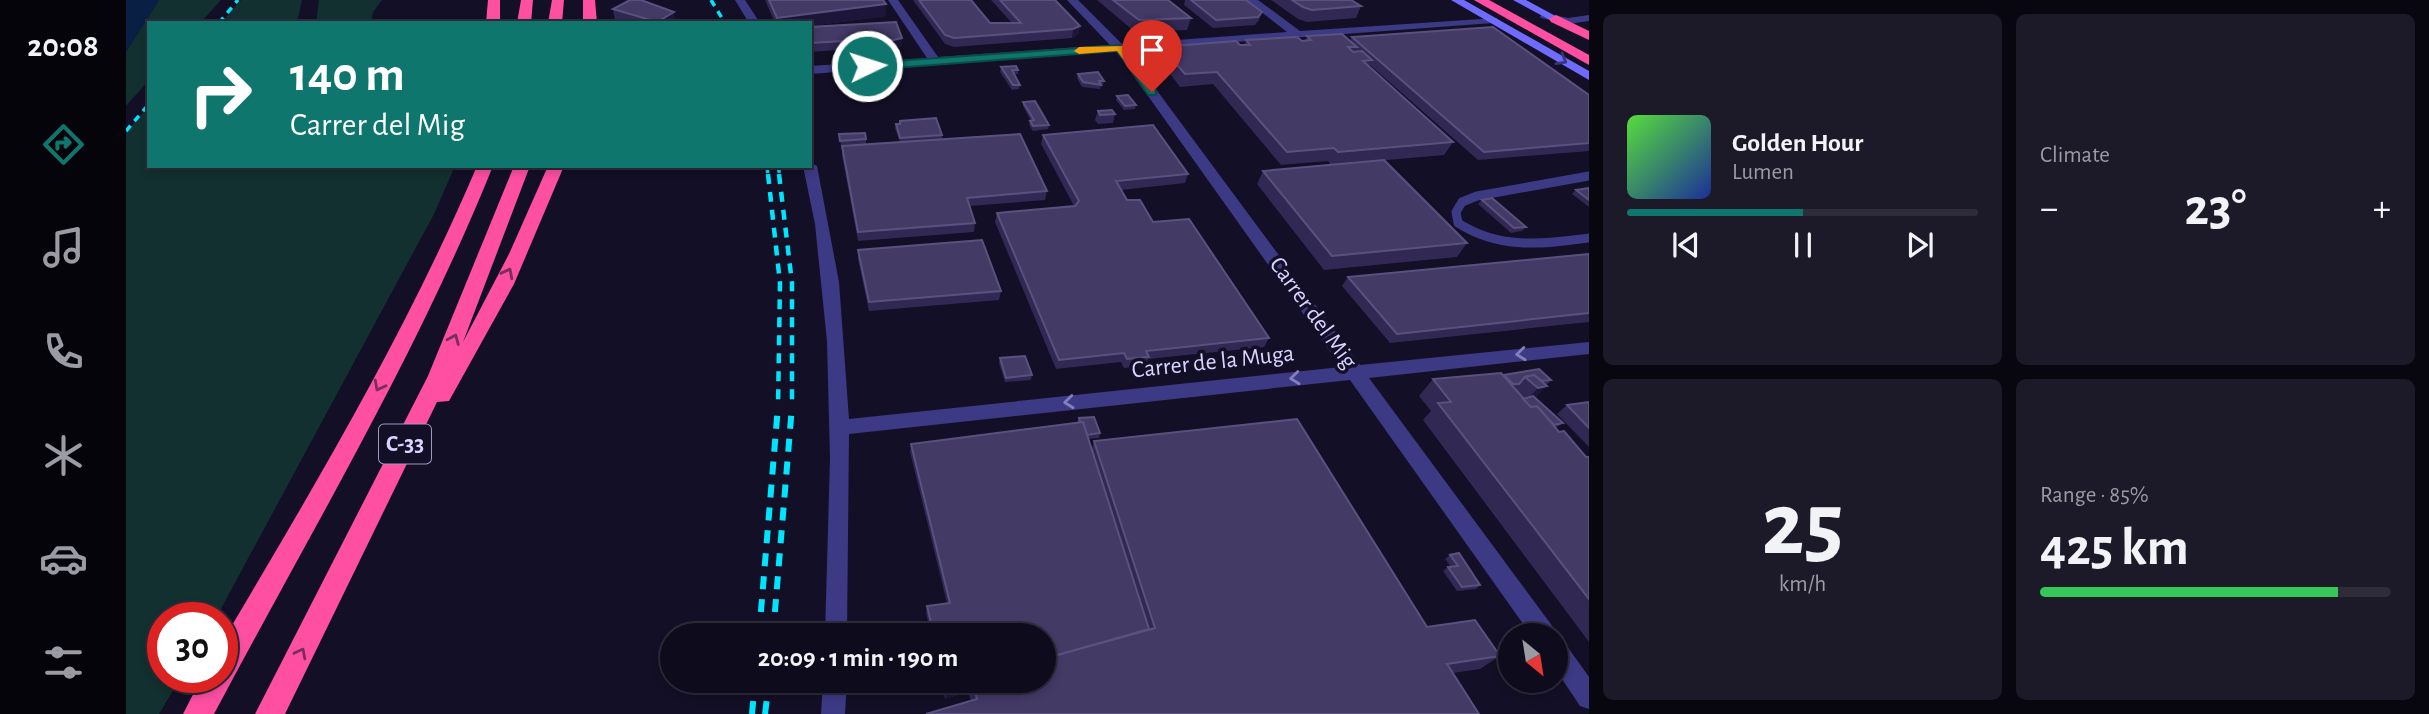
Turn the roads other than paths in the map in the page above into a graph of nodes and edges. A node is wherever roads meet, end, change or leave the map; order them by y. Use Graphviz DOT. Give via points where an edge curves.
graph roads {
  1 [pos="494,0"];
  2 [pos="527,0"];
  3 [pos="558,0"];
  4 [pos="589,0"];
  5 [pos="740,0"];
  6 [pos="893,0"];
  7 [pos="1072,0"];
  8 [pos="1251,0"];
  9 [pos="1456,0"];
  10 [pos="1469,0"];
  11 [pos="1480,0"];
  12 [pos="1498,0"];
  13 [pos="1521,2"];
  14 [pos="1588,18"];
  15 [pos="1556,19"];
  16 [pos="1493,20"];
  17 [pos="493,21"];
  18 [pos="524,21"];
  19 [pos="555,21"];
  20 [pos="590,21"];
  21 [pos="754,21"];
  22 [pos="1297,34"];
  23 [pos="1589,35"];
  24 [pos="1556,42"];
  25 [pos="1120,48"];
  26 [pos="1589,51"];
  27 [pos="935,61"];
  28 [pos="1589,61"];
  29 [pos="812,70"];
  30 [pos="1589,76"];
  31 [pos="471,168"];
  32 [pos="484,168"];
  33 [pos="521,168"];
  34 [pos="555,168"];
  35 [pos="810,168"];
  36 [pos="1589,176"];
  37 [pos="466,216"];
  38 [pos="1589,238"];
  39 [pos="1589,348"];
  40 [pos="1356,372"];
  41 [pos="842,427"];
  42 [pos="399,458"];
  43 [pos="836,623"];
  44 [pos="1536,623"];
  45 [pos="238,641"];
  46 [pos="1568,667"];
  47 [pos="209,693"];
  48 [pos="834,693"];
  49 [pos="1589,697"];
  50 [pos="198,714"];
  51 [pos="270,714"];
  52 [pos="833,714"];
  1 -- 17 [label="highway"];
  2 -- 18 [label="highway"];
  3 -- 19 [label="highway"];
  4 -- 20 [label="highway"];
  5 -- 21 [label="street"];
  6 -- 27 [label="street"];
  7 -- 25 [label="street, Carrer del Mig"];
  8 -- 22 [label="street"];
  9 -- 16 [label="main road"];
  10 -- 24 [label="highway"];
  11 -- 24 [label="highway"];
  12 -- 26 [label="highway"];
  13 -- 14 [label="street"];
  13 -- 15 [label="street"];
  14 -- 15 [label="street"];
  14 -- 23 [label="highway" via="1583,24"];
  15 -- 23 [label="highway"];
  16 -- 22 [label="street"];
  16 -- 30 [label="main road, one-way"];
  22 -- 25 [label="street"];
  24 -- 28 [label="highway"];
  25 -- 27 [label="street"];
  25 -- 40 [label="street, Carrer del Mig"];
  27 -- 29 [label="street"];
  31 -- 37 [label="highway"];
  32 -- 37 [label="highway, C-33"];
  42 -- 33 [label="highway, C-33, one-way" via="463,319"];
  42 -- 34 [label="highway, one-way" via="467,356"];
  35 -- 41 [label="street" via="830,281"];
  36 -- 38 [label="lane" via="1477,196 1462,202 1456,212 1458,223 1471,233 1497,243 1526,246"];
  37 -- 45 [label="highway, C-33, one-way" via="349,443"];
  39 -- 40 [label="street, Carrer de la Muga, one-way"];
  40 -- 41 [label="street, Carrer de la Muga, one-way"];
  40 -- 44 [label="street, Carrer del Mig"];
  41 -- 43 [label="street"];
  51 -- 42 [label="highway, C-33, one-way"];
  46 -- 49 [label="street"];
  47 -- 50 [label="highway"];
  48 -- 52 [label="street"];
}
